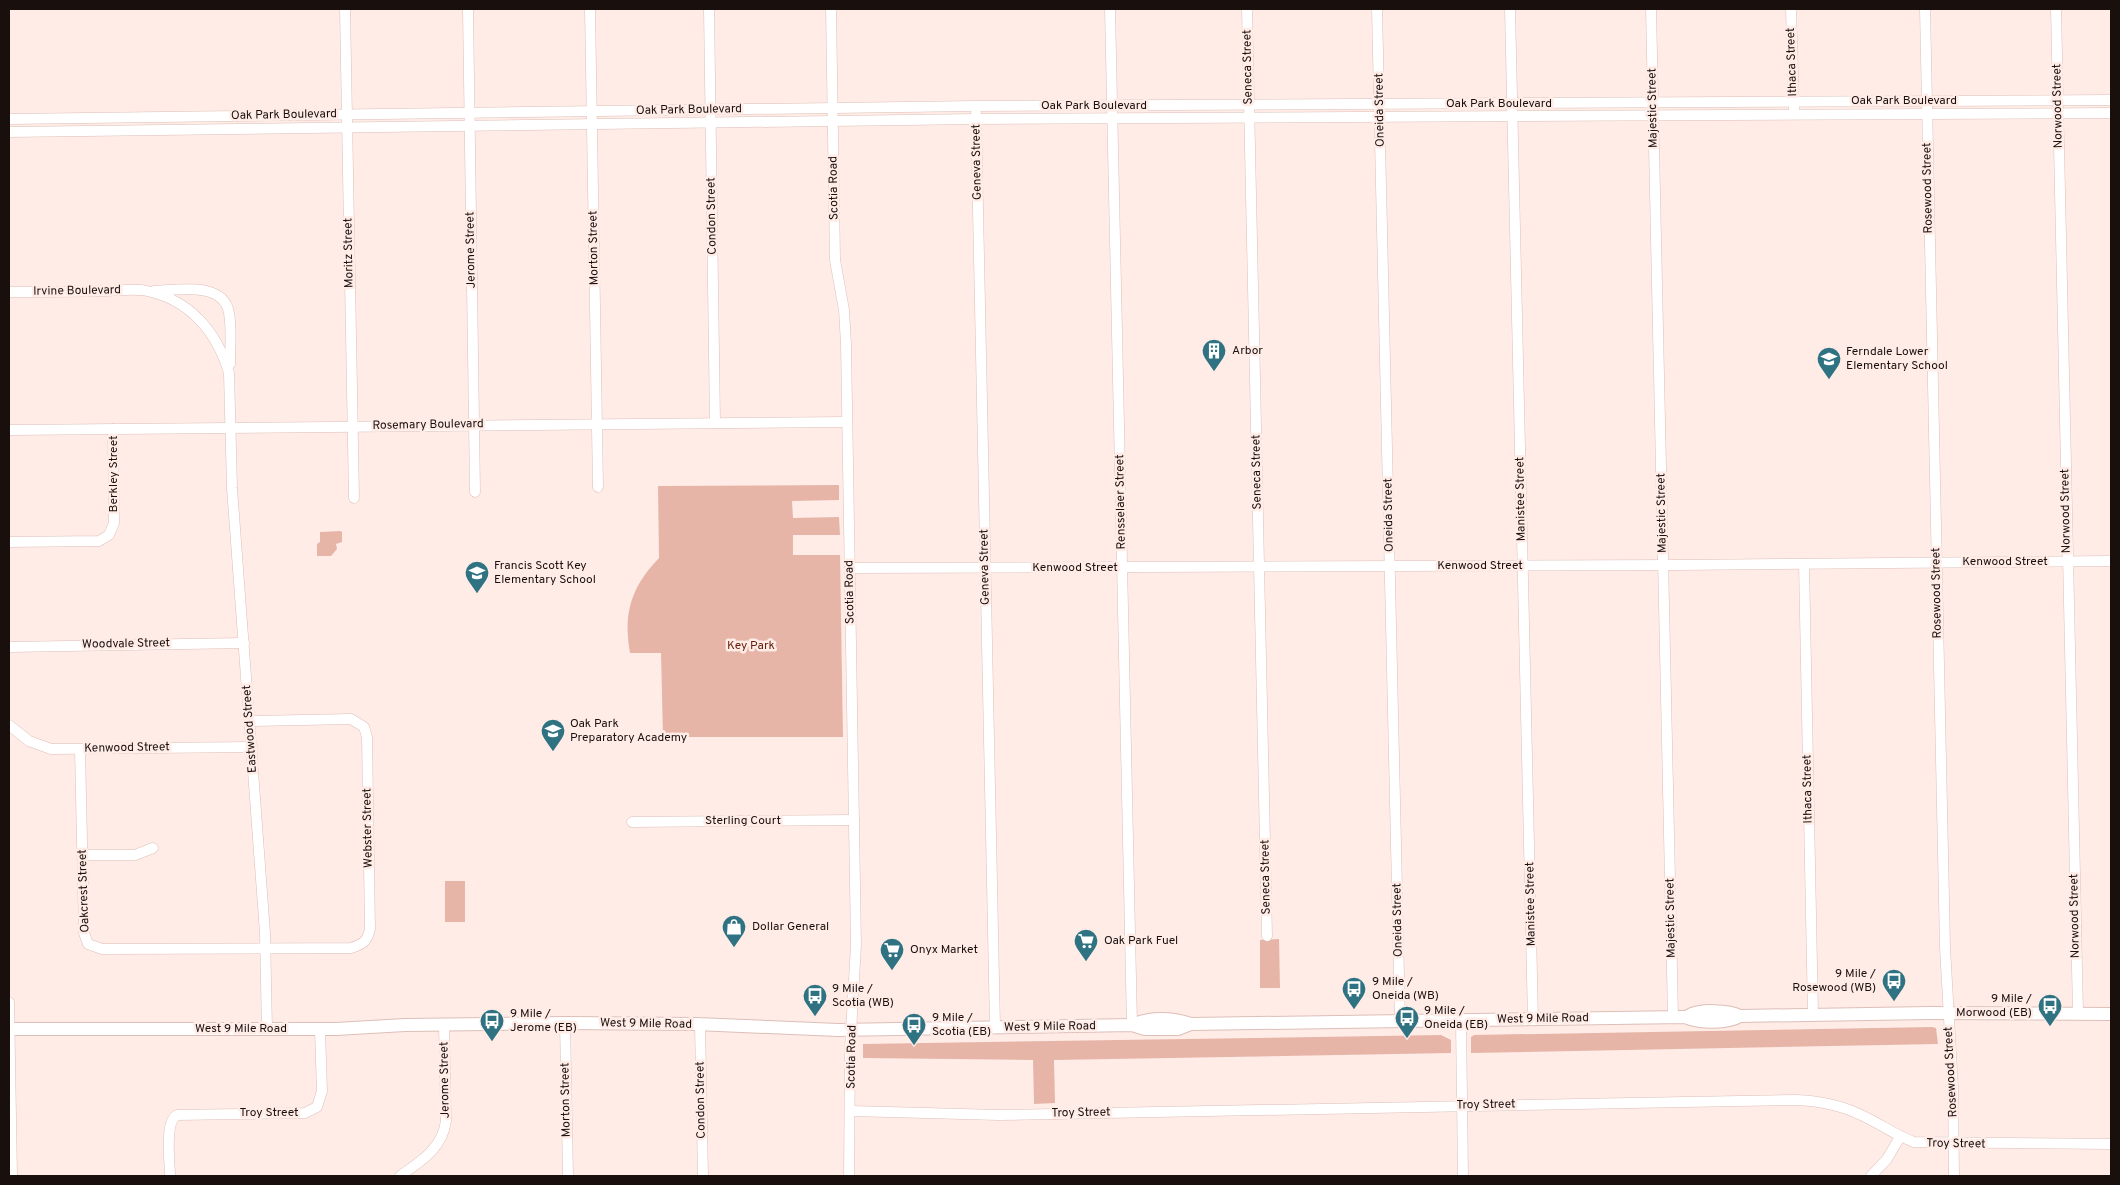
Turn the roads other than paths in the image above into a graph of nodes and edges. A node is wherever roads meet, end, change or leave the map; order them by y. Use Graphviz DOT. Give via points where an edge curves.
graph roads {
  1 [pos="345,9"];
  2 [pos="468,9"];
  3 [pos="590,9"];
  4 [pos="709,9"];
  5 [pos="831,9"];
  6 [pos="1110,9"];
  7 [pos="1247,9"];
  8 [pos="1378,9"];
  9 [pos="1510,9"];
  10 [pos="1651,9"];
  11 [pos="1791,9"];
  12 [pos="1925,9"];
  13 [pos="2056,9"];
  14 [pos="2058,100"];
  15 [pos="2111,100"];
  16 [pos="1926,101"];
  17 [pos="1794,102"];
  18 [pos="1653,103"];
  19 [pos="1513,104"];
  20 [pos="1380,105"];
  21 [pos="976,106"];
  22 [pos="1112,106"];
  23 [pos="1249,106"];
  24 [pos="832,108"];
  25 [pos="710,110"];
  26 [pos="592,111"];
  27 [pos="469,113"];
  28 [pos="2058,113"];
  29 [pos="2111,113"];
  30 [pos="347,114"];
  31 [pos="1927,114"];
  32 [pos="1794,115"];
  33 [pos="1653,116"];
  34 [pos="1380,117"];
  35 [pos="1513,117"];
  36 [pos="76,118"];
  37 [pos="1112,118"];
  38 [pos="1249,118"];
  39 [pos="9,119"];
  40 [pos="976,119"];
  41 [pos="832,121"];
  42 [pos="711,123"];
  43 [pos="592,124"];
  44 [pos="470,126"];
  45 [pos="347,128"];
  46 [pos="77,131"];
  47 [pos="9,132"];
  48 [pos="146,291"];
  49 [pos="9,292"];
  50 [pos="230,373"];
  51 [pos="847,422"];
  52 [pos="715,423"];
  53 [pos="597,424"];
  54 [pos="474,425"];
  55 [pos="352,426"];
  56 [pos="231,427"];
  57 [pos="113,429"];
  58 [pos="9,430"];
  59 [pos="598,487"];
  60 [pos="475,492"];
  61 [pos="354,498"];
  62 [pos="9,542"];
  63 [pos="2111,561"];
  64 [pos="2068,562"];
  65 [pos="1936,563"];
  66 [pos="1804,564"];
  67 [pos="1663,565"];
  68 [pos="1390,566"];
  69 [pos="1523,566"];
  70 [pos="1122,567"];
  71 [pos="1259,567"];
  72 [pos="850,568"];
  73 [pos="985,568"];
  74 [pos="244,643"];
  75 [pos="9,647"];
  76 [pos="250,721"];
  77 [pos="9,726"];
  78 [pos="252,746"];
  79 [pos="80,749"];
  80 [pos="854,820"];
  81 [pos="632,822"];
  82 [pos="153,848"];
  83 [pos="83,855"];
  84 [pos="1268,936"];
  85 [pos="265,948"];
  86 [pos="9,1002"];
  87 [pos="1948,1013"];
  88 [pos="2078,1013"];
  89 [pos="2111,1014"];
  90 [pos="1813,1015"];
  91 [pos="1679,1017"];
  92 [pos="1461,1020"];
  93 [pos="1533,1020"];
  94 [pos="1400,1021"];
  95 [pos="565,1023"];
  96 [pos="444,1024"];
  97 [pos="700,1025"];
  98 [pos="1132,1025"];
  99 [pos="995,1027"];
  100 [pos="9,1029"];
  101 [pos="267,1030"];
  102 [pos="320,1030"];
  103 [pos="851,1030"];
  104 [pos="1462,1106"];
  105 [pos="851,1111"];
  106 [pos="1900,1137"];
  107 [pos="1954,1144"];
  108 [pos="2111,1144"];
  109 [pos="403,1175"];
  110 [pos="12,1176"];
  111 [pos="170,1176"];
  112 [pos="568,1176"];
  113 [pos="703,1176"];
  114 [pos="850,1176"];
  115 [pos="1463,1176"];
  116 [pos="1871,1176"];
  117 [pos="1954,1176"];
  1 -- 30 [label="street, Moritz Street"];
  2 -- 27 [label="street, Jerome Street"];
  3 -- 26 [label="street, Morton Street"];
  4 -- 25 [label="street, Condon Street"];
  5 -- 24 [label="street, Scotia Road"];
  6 -- 22 [label="street, Rensselaer Street"];
  7 -- 23 [label="street, Seneca Street"];
  8 -- 20 [label="street, Oneida Street"];
  9 -- 19 [label="street, Manistee Street"];
  10 -- 18 [label="street, Majestic Street"];
  11 -- 17 [label="street, Ithaca Street"];
  12 -- 16 [label="street, Rosewood Street"];
  13 -- 14 [label="street, Norwood Street"];
  14 -- 15 [label="street, Oak Park Boulevard"];
  14 -- 16 [label="street, Oak Park Boulevard"];
  14 -- 28 [label="street, Norwood Street"];
  16 -- 17 [label="street, Oak Park Boulevard"];
  16 -- 31 [label="street, Rosewood Street"];
  17 -- 18 [label="street, Oak Park Boulevard"];
  17 -- 32 [label="street, Ithaca Street"];
  18 -- 19 [label="street, Oak Park Boulevard"];
  18 -- 33 [label="street, Majestic Street"];
  19 -- 20 [label="street, Oak Park Boulevard"];
  19 -- 35 [label="street, Manistee Street"];
  20 -- 23 [label="street, Oak Park Boulevard"];
  20 -- 34 [label="street, Oneida Street"];
  21 -- 22 [label="street, Oak Park Boulevard"];
  21 -- 24 [label="street, Oak Park Boulevard"];
  21 -- 40 [label="street, Geneva Street"];
  22 -- 23 [label="street, Oak Park Boulevard"];
  22 -- 37 [label="street, Rensselaer Street"];
  23 -- 38 [label="street, Seneca Street"];
  24 -- 25 [label="street, Oak Park Boulevard"];
  24 -- 41 [label="street, Scotia Road"];
  25 -- 26 [label="street, Oak Park Boulevard"];
  25 -- 42 [label="street, Condon Street"];
  26 -- 27 [label="street, Oak Park Boulevard"];
  26 -- 43 [label="street, Morton Street"];
  27 -- 30 [label="street, Oak Park Boulevard"];
  27 -- 44 [label="street, Jerome Street"];
  28 -- 29 [label="street, Oak Park Boulevard"];
  28 -- 31 [label="street, Oak Park Boulevard"];
  28 -- 64 [label="street, Norwood Street"];
  30 -- 36 [label="street, Oak Park Boulevard"];
  30 -- 45 [label="street, Moritz Street"];
  31 -- 32 [label="street, Oak Park Boulevard"];
  31 -- 65 [label="street, Rosewood Street"];
  32 -- 33 [label="street, Oak Park Boulevard"];
  33 -- 35 [label="street, Oak Park Boulevard"];
  33 -- 67 [label="street, Majestic Street"];
  34 -- 35 [label="street, Oak Park Boulevard"];
  34 -- 38 [label="street, Oak Park Boulevard"];
  34 -- 68 [label="street, Oneida Street"];
  35 -- 69 [label="street, Manistee Street"];
  36 -- 39 [label="street, Oak Park Boulevard"];
  36 -- 46 [label="street"];
  37 -- 38 [label="street, Oak Park Boulevard"];
  37 -- 40 [label="street, Oak Park Boulevard"];
  37 -- 70 [label="street, Rensselaer Street"];
  38 -- 71 [label="street, Seneca Street"];
  40 -- 41 [label="street, Oak Park Boulevard"];
  40 -- 73 [label="street, Geneva Street"];
  41 -- 42 [label="street, Oak Park Boulevard"];
  41 -- 51 [label="street, Scotia Road" via="835,260 845,318"];
  42 -- 43 [label="street, Oak Park Boulevard"];
  42 -- 52 [label="street, Condon Street"];
  43 -- 44 [label="street, Oak Park Boulevard"];
  43 -- 53 [label="street, Morton Street"];
  44 -- 45 [label="street, Oak Park Boulevard"];
  44 -- 54 [label="street, Jerome Street"];
  45 -- 46 [label="street, Oak Park Boulevard"];
  45 -- 55 [label="street, Moritz Street"];
  46 -- 47 [label="street, Oak Park Boulevard"];
  48 -- 49 [label="street, Irvine Boulevard"];
  48 -- 50 [label="street, Irvine Boulevard" via="190,311 217,341"];
  48 -- 50 [label="street, Irvine Boulevard" via="204,291 223,298 230,314"];
  50 -- 56 [label="street, Irvine Boulevard"];
  51 -- 52 [label="street, Rosemary Boulevard"];
  51 -- 72 [label="street, Scotia Road"];
  52 -- 53 [label="street, Rosemary Boulevard"];
  53 -- 54 [label="street, Rosemary Boulevard"];
  53 -- 59 [label="street, Morton Street"];
  54 -- 55 [label="street, Rosemary Boulevard"];
  54 -- 60 [label="street, Jerome Street"];
  55 -- 56 [label="street, Rosemary Boulevard"];
  55 -- 61 [label="street, Moritz Street"];
  56 -- 57 [label="street, Rosemary Boulevard"];
  56 -- 74 [label="street, Eastwood Street" via="232,488"];
  57 -- 58 [label="street, Rosemary Boulevard"];
  57 -- 62 [label="street, Berkley Street" via="114,523 109,536 99,541"];
  63 -- 64 [label="street, Kenwood Street"];
  64 -- 65 [label="street, Kenwood Street"];
  64 -- 88 [label="street, Norwood Street"];
  65 -- 66 [label="street, Kenwood Street"];
  65 -- 87 [label="street, Rosewood Street"];
  66 -- 67 [label="street, Kenwood Street"];
  66 -- 90 [label="street, Ithaca Street"];
  67 -- 69 [label="street, Kenwood Street"];
  67 -- 91 [label="street, Majestic Street"];
  68 -- 69 [label="street, Kenwood Street"];
  68 -- 71 [label="street, Kenwood Street"];
  68 -- 94 [label="street, Oneida Street"];
  69 -- 93 [label="street, Manistee Street"];
  70 -- 71 [label="street, Kenwood Street"];
  70 -- 73 [label="street, Kenwood Street"];
  70 -- 98 [label="street, Rensselaer Street"];
  71 -- 84 [label="street, Seneca Street"];
  72 -- 73 [label="street, Kenwood Street"];
  72 -- 80 [label="street, Scotia Road"];
  73 -- 99 [label="street, Geneva Street"];
  74 -- 75 [label="street, Woodvale Street"];
  74 -- 76 [label="street, Eastwood Street"];
  76 -- 78 [label="street, Eastwood Street"];
  76 -- 85 [label="street, Webster Street" via="351,720 364,727 367,737 370,929 367,941 351,948"];
  77 -- 79 [label="street, Kenwood Street" via="40,746"];
  78 -- 79 [label="street, Kenwood Street"];
  78 -- 85 [label="street, Eastwood Street"];
  79 -- 83 [label="street, Oakcrest Street"];
  80 -- 81 [label="street, Sterling Court"];
  80 -- 103 [label="street, Scotia Road" via="856,945"];
  82 -- 83 [label="street" via="135,855"];
  83 -- 85 [label="street, Oakcrest Street" via="84,933 92,946 102,949"];
  85 -- 101 [label="street, Eastwood Street"];
  86 -- 100 [label="street"];
  87 -- 88 [label="main road, West 9 Mile Road"];
  87 -- 90 [label="main road, West 9 Mile Road"];
  87 -- 107 [label="street, Rosewood Street"];
  88 -- 89 [label="main road, West 9 Mile Road"];
  90 -- 91 [label="main road, West 9 Mile Road" via="1740,1016 1732,1012 1694,1012"];
  91 -- 93 [label="main road, West 9 Mile Road"];
  92 -- 93 [label="main road, West 9 Mile Road"];
  92 -- 94 [label="main road, West 9 Mile Road"];
  92 -- 104 [label="street"];
  94 -- 98 [label="main road, West 9 Mile Road" via="1191,1024 1178,1020 1144,1020"];
  95 -- 96 [label="main road, West 9 Mile Road"];
  95 -- 97 [label="main road, West 9 Mile Road"];
  95 -- 112 [label="street, Morton Street"];
  96 -- 102 [label="main road, West 9 Mile Road"];
  96 -- 109 [label="street, Jerome Street" via="444,1135 433,1151"];
  97 -- 103 [label="main road, West 9 Mile Road"];
  97 -- 113 [label="street, Condon Street"];
  98 -- 99 [label="main road, West 9 Mile Road"];
  99 -- 103 [label="main road, West 9 Mile Road"];
  100 -- 101 [label="main road, West 9 Mile Road"];
  100 -- 110 [label="street"];
  101 -- 102 [label="main road, West 9 Mile Road"];
  102 -- 111 [label="street, Troy Street" via="322,1091 319,1103 311,1111 181,1114 173,1117 169,1126"];
  103 -- 105 [label="street, Scotia Road"];
  104 -- 105 [label="street, Troy Street" via="999,1115"];
  104 -- 106 [label="street, Troy Street" via="1810,1101 1856,1112"];
  104 -- 115 [label="street"];
  105 -- 114 [label="street, Scotia Road"];
  106 -- 107 [label="street, Troy Street" via="1914,1142"];
  106 -- 116 [label="street" via="1887,1159"];
  107 -- 108 [label="street, Troy Street"];
  107 -- 117 [label="street, Rosewood Street"];
}
